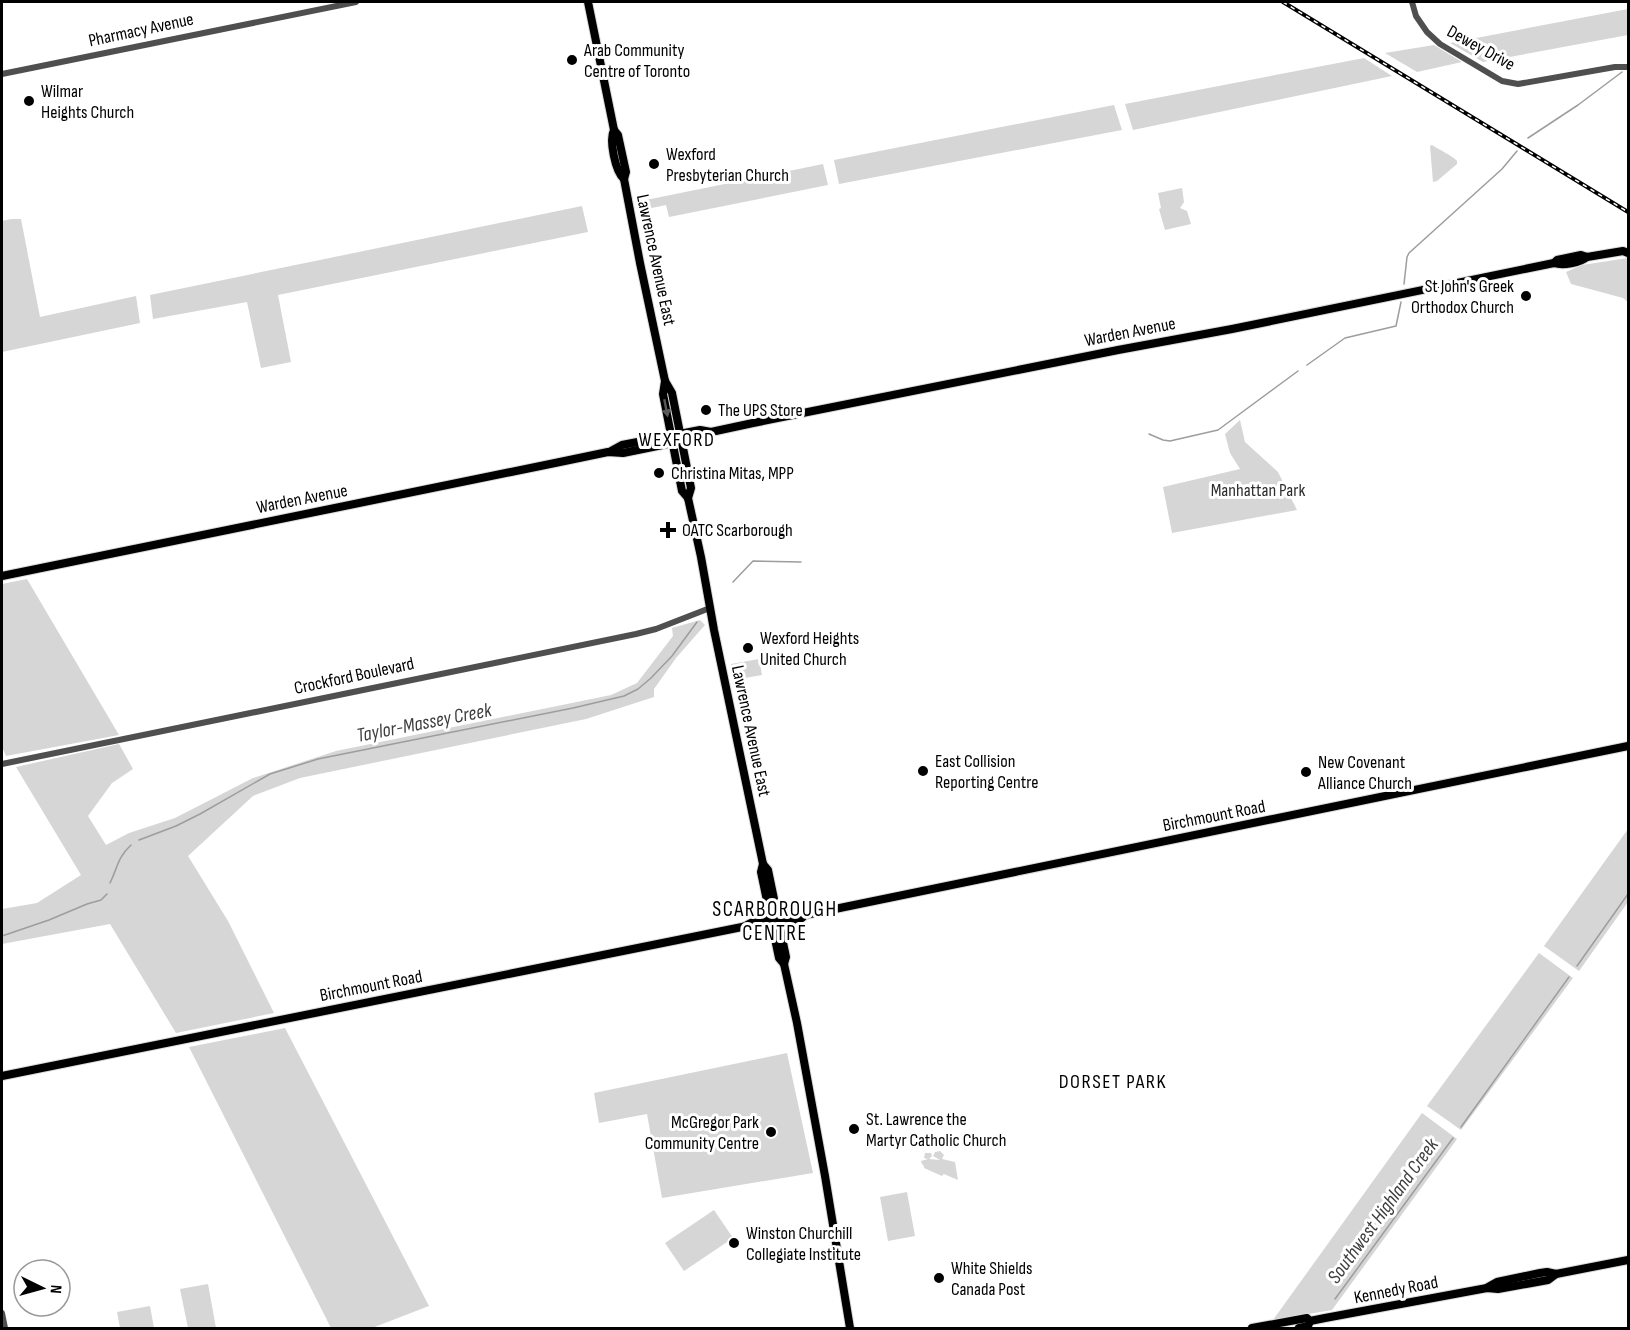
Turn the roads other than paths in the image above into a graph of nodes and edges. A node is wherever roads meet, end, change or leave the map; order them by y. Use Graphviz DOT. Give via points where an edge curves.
graph roads {
  1 [pos="356,2"];
  2 [pos="588,2"];
  3 [pos="1412,2"];
  4 [pos="1629,67"];
  5 [pos="2,74"];
  6 [pos="1627,250"];
  7 [pos="665,381"];
  8 [pos="681,438"];
  9 [pos="672,440"];
  10 [pos="688,498"];
  11 [pos="2,576"];
  12 [pos="710,608"];
  13 [pos="1629,746"];
  14 [pos="2,764"];
  15 [pos="775,921"];
  16 [pos="2,1076"];
  17 [pos="1629,1260"];
  18 [pos="2,1313"];
  19 [pos="1310,1321"];
  20 [pos="851,1328"];
  21 [pos="5,1329"];
  22 [pos="1252,1329"];
  23 [pos="1299,1329"];
  1 -- 5 [label="street, Pharmacy Avenue"];
  2 -- 7 [label="main road, Lawrence Avenue East" via="626,172 624,179"];
  3 -- 4 [label="street, Dewey Drive" via="1416,16 1440,44 1502,81 1518,84"];
  6 -- 8 [label="main road, Warden Avenue" via="1581,255 1554,264 711,432 700,430"];
  7 -- 8 [label="main road, Lawrence Avenue East" via="672,393"];
  7 -- 9 [label="main road, Lawrence Avenue East, one-way" via="663,394"];
  8 -- 9 [label="main road, Warden Avenue"];
  8 -- 10 [label="main road, Lawrence Avenue East" via="691,488"];
  9 -- 10 [label="main road, Lawrence Avenue East" via="682,491"];
  9 -- 11 [label="main road, Warden Avenue" via="622,445 608,452"];
  10 -- 12 [label="main road, Lawrence Avenue East"];
  12 -- 14 [label="street, Crockford Boulevard" via="636,634"];
  12 -- 15 [label="main road, Lawrence Avenue East" via="763,864 761,872"];
  13 -- 15 [label="main road, Birchmount Road"];
  15 -- 16 [label="main road, Birchmount Road" via="752,922"];
  15 -- 20 [label="main road, Lawrence Avenue East" via="778,958 784,964 797,1023"];
  17 -- 19 [label="main road, Kennedy Road" via="1556,1274 1540,1273 1497,1282 1487,1288"];
  18 -- 21 [label="street"];
  19 -- 22 [label="main road, Kennedy Road" via="1307,1318"];
  19 -- 23 [label="main road, Kennedy Road"];
}
